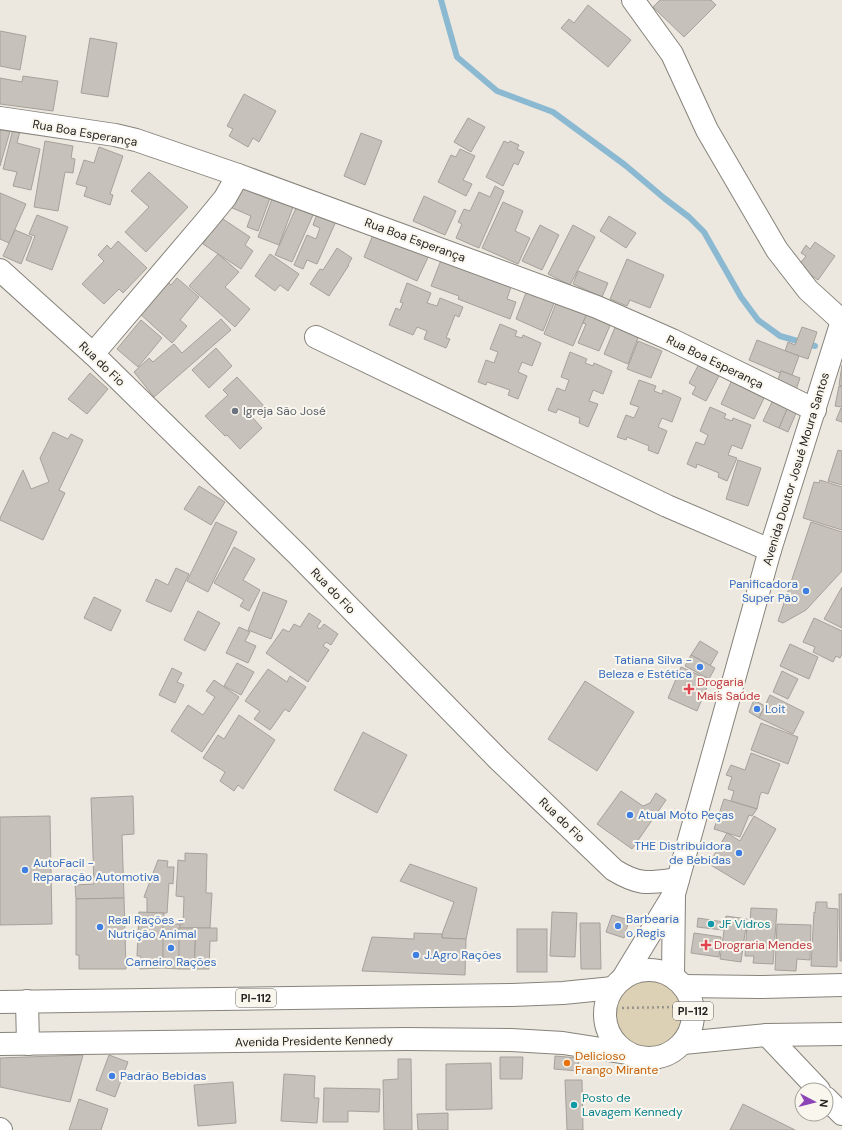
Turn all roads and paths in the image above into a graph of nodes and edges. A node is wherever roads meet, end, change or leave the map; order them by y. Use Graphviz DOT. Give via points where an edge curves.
graph roads {
  1 [pos="634,0"];
  2 [pos="0,118"];
  3 [pos="238,175"];
  4 [pos="0,270"];
  5 [pos="842,321"];
  6 [pos="316,337"];
  7 [pos="93,354"];
  8 [pos="815,410"];
  9 [pos="770,550"];
  10 [pos="676,886"];
  11 [pos="678,981"];
  12 [pos="618,983"];
  13 [pos="842,985"];
  14 [pos="0,1002"];
  15 [pos="27,1002"];
  16 [pos="842,1034"];
  17 [pos="767,1035"];
  18 [pos="683,1043"];
  19 [pos="0,1044"];
  20 [pos="28,1044"];
  21 [pos="627,1053"];
  22 [pos="811,1082"];
  23 [pos="834,1106"];
  24 [pos="842,1114"];
  1 -- 5 [label="street" via="672,54 707,130 777,250 808,290"];
  2 -- 3 [label="street, Rua Boa Esperança" via="136,140"];
  3 -- 7 [label="street" via="225,198"];
  3 -- 8 [label="street, Rua Boa Esperança" via="598,307"];
  4 -- 7 [label="street, Rua do Fio"];
  5 -- 8 [label="street, Avenida Doutor Josué Moura Santos"];
  6 -- 9 [label="street" via="666,506"];
  7 -- 10 [label="street, Rua do Fio" via="298,555 498,759 614,870 642,883"];
  8 -- 9 [label="street, Avenida Doutor Josué Moura Santos"];
  9 -- 10 [label="street, Avenida Doutor Josué Moura Santos"];
  10 -- 11 [label="street"];
  10 -- 12 [label="street, Avenida Presidente Kennedy"];
  11 -- 12 [label="street, PI-112" via="661,971 648,969 635,972"];
  11 -- 13 [label="street, PI-112" via="760,986"];
  11 -- 18 [label="street, PI-112" via="691,999 694,1015"];
  12 -- 15 [label="street, PI-112" via="563,993 512,995"];
  12 -- 21 [label="street, Avenida Presidente Kennedy" via="604,1008 604,1020 615,1043"];
  14 -- 15 [label="street, PI-112"];
  15 -- 20 [label="street"];
  16 -- 17 [label="street, Avenida Presidente Kennedy"];
  17 -- 18 [label="street, Avenida Presidente Kennedy"];
  17 -- 22 [label="street"];
  18 -- 21 [label="street, Avenida Presidente Kennedy" via="671,1053 656,1058 641,1058"];
  19 -- 20 [label="street, Avenida Presidente Kennedy"];
  20 -- 21 [label="street, Avenida Presidente Kennedy" via="511,1040 563,1043"];
  23 -- 24 [label="street"];
}
